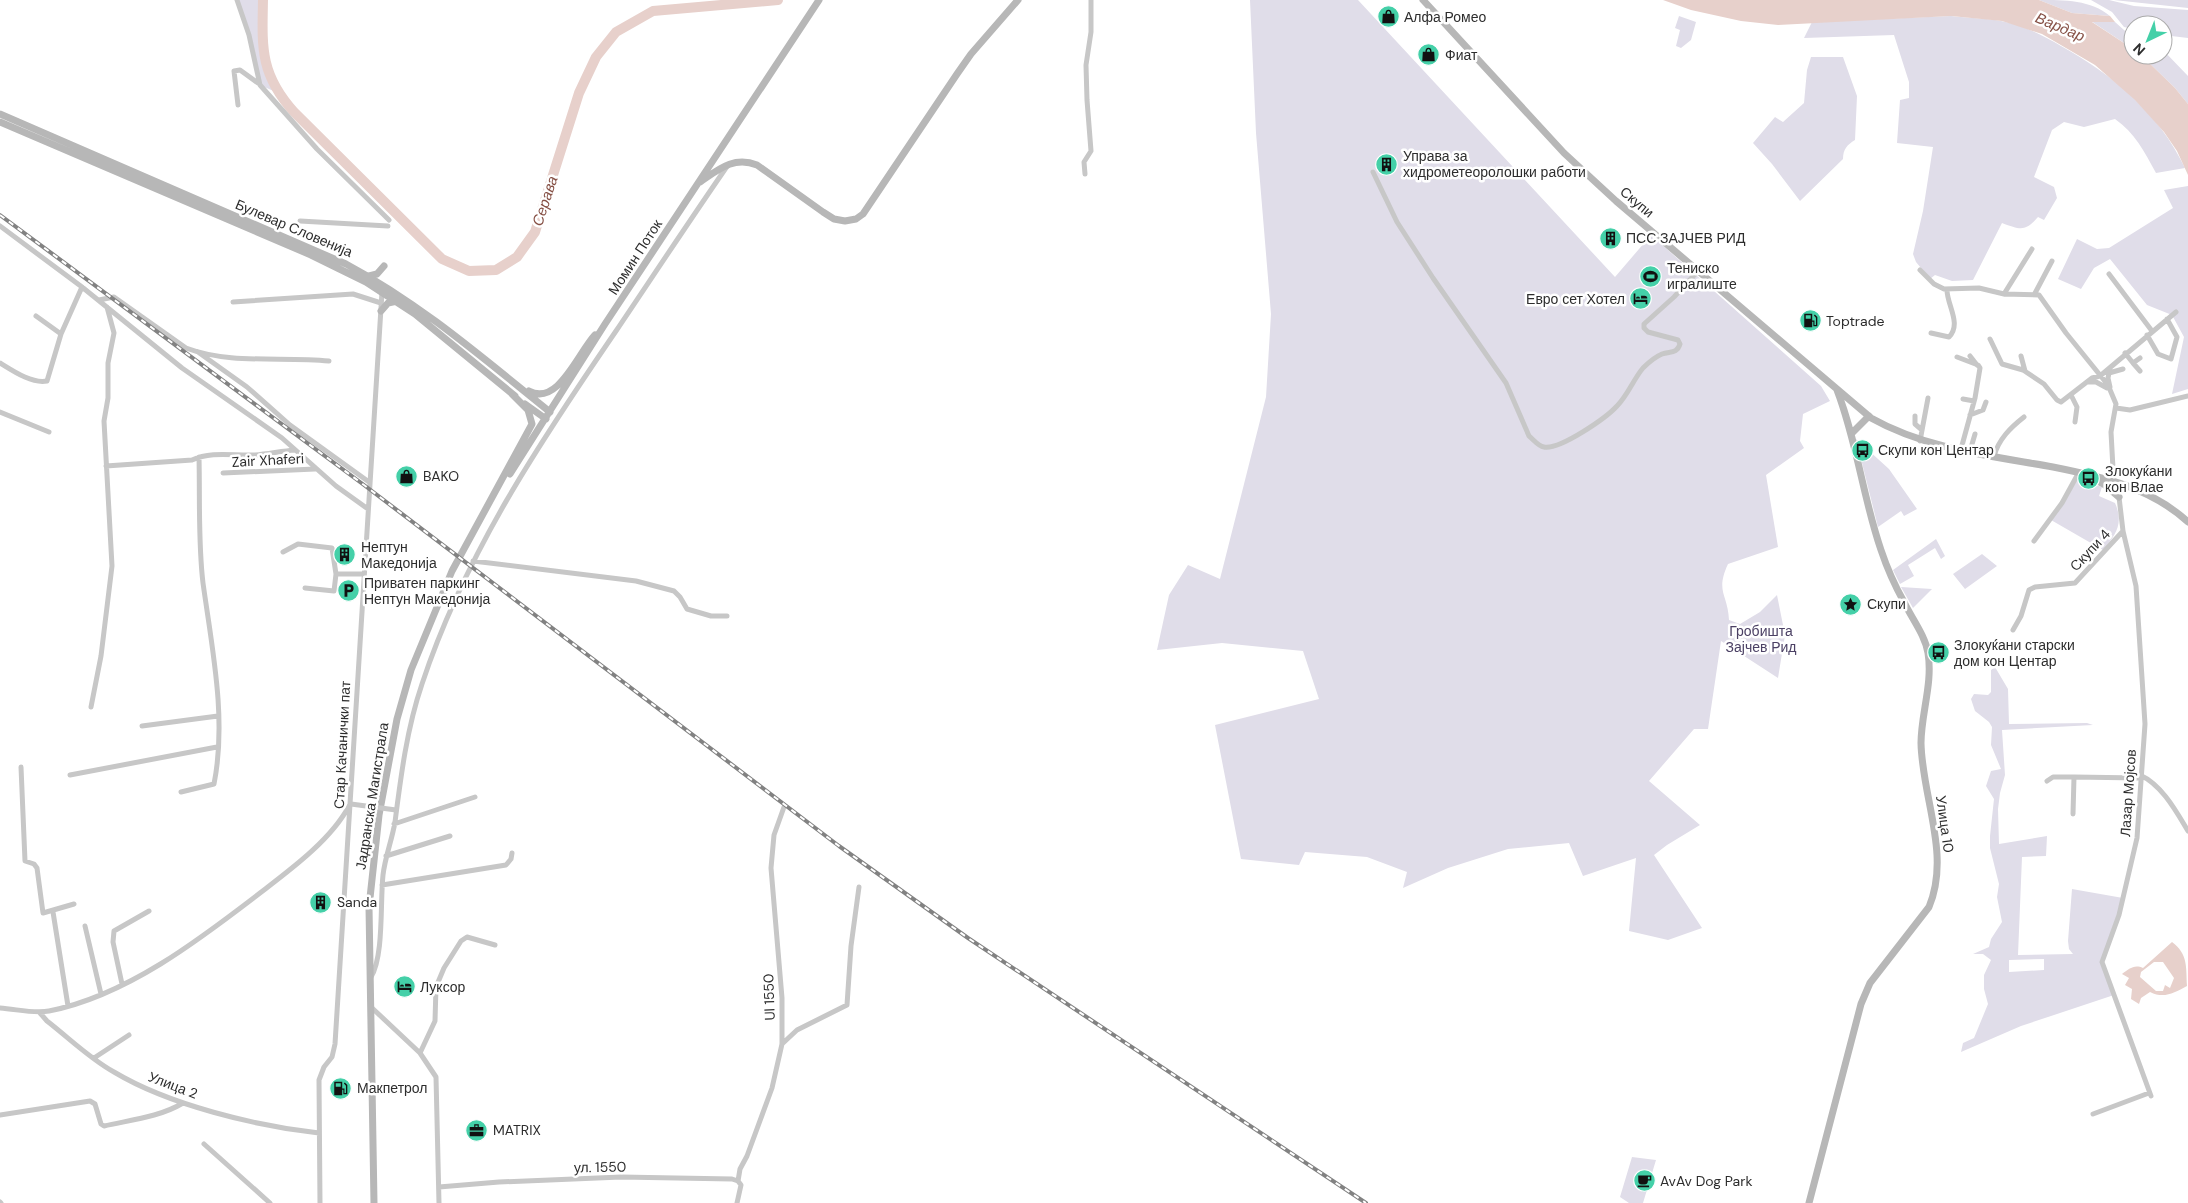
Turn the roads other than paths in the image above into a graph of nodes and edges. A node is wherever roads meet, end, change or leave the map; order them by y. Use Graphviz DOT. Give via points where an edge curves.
graph roads {
  1 [pos="237,0"];
  2 [pos="819,0"];
  3 [pos="1018,0"];
  4 [pos="1091,0"];
  5 [pos="1424,0"];
  6 [pos="260,85"];
  7 [pos="238,105"];
  8 [pos="0,114"];
  9 [pos="0,122"];
  10 [pos="722,147"];
  11 [pos="730,163"];
  12 [pos="1373,172"];
  13 [pos="1085,174"];
  14 [pos="698,183"];
  15 [pos="300,221"];
  16 [pos="0,226"];
  17 [pos="2032,249"];
  18 [pos="2052,261"];
  19 [pos="384,266"];
  20 [pos="1920,270"];
  21 [pos="1698,271"];
  22 [pos="2109,274"];
  23 [pos="369,276"];
  24 [pos="82,287"];
  25 [pos="382,288"];
  26 [pos="1947,290"];
  27 [pos="2004,294"];
  28 [pos="2034,295"];
  29 [pos="99,300"];
  30 [pos="397,301"];
  31 [pos="233,302"];
  32 [pos="382,303"];
  33 [pos="107,306"];
  34 [pos="381,312"];
  35 [pos="2176,312"];
  36 [pos="36,316"];
  37 [pos="2167,319"];
  38 [pos="438,322"];
  39 [pos="605,324"];
  40 [pos="2152,331"];
  41 [pos="1931,333"];
  42 [pos="61,334"];
  43 [pos="2147,335"];
  44 [pos="1990,338"];
  45 [pos="198,352"];
  46 [pos="2125,354"];
  47 [pos="1970,356"];
  48 [pos="2021,356"];
  49 [pos="1957,357"];
  50 [pos="2140,358"];
  51 [pos="330,360"];
  52 [pos="0,363"];
  53 [pos="2134,363"];
  54 [pos="1978,365"];
  55 [pos="2110,367"];
  56 [pos="2122,368"];
  57 [pos="2025,371"];
  58 [pos="2140,371"];
  59 [pos="2108,373"];
  60 [pos="2100,376"];
  61 [pos="2086,383"];
  62 [pos="1836,390"];
  63 [pos="2112,392"];
  64 [pos="512,394"];
  65 [pos="2071,395"];
  66 [pos="2188,396"];
  67 [pos="1928,398"];
  68 [pos="1963,400"];
  69 [pos="1974,402"];
  70 [pos="1986,402"];
  71 [pos="2116,408"];
  72 [pos="0,412"];
  73 [pos="550,412"];
  74 [pos="1970,415"];
  75 [pos="1869,416"];
  76 [pos="1915,416"];
  77 [pos="2024,417"];
  78 [pos="546,418"];
  79 [pos="2075,422"];
  80 [pos="1922,430"];
  81 [pos="49,432"];
  82 [pos="1851,434"];
  83 [pos="1975,434"];
  84 [pos="1920,440"];
  85 [pos="1961,449"];
  86 [pos="295,450"];
  87 [pos="1970,451"];
  88 [pos="1994,456"];
  89 [pos="199,457"];
  90 [pos="106,466"];
  91 [pos="315,468"];
  92 [pos="223,473"];
  93 [pos="2081,473"];
  94 [pos="2114,480"];
  95 [pos="369,482"];
  96 [pos="2123,483"];
  97 [pos="2119,497"];
  98 [pos="368,509"];
  99 [pos="2188,522"];
  100 [pos="474,529"];
  101 [pos="2123,531"];
  102 [pos="2034,541"];
  103 [pos="282,552"];
  104 [pos="473,561"];
  105 [pos="336,574"];
  106 [pos="364,574"];
  107 [pos="305,588"];
  108 [pos="727,616"];
  109 [pos="2014,630"];
  110 [pos="90,707"];
  111 [pos="218,716"];
  112 [pos="142,726"];
  113 [pos="217,747"];
  114 [pos="21,767"];
  115 [pos="70,775"];
  116 [pos="2074,777"];
  117 [pos="2140,777"];
  118 [pos="2047,780"];
  119 [pos="181,792"];
  120 [pos="475,797"];
  121 [pos="351,804"];
  122 [pos="784,807"];
  123 [pos="396,810"];
  124 [pos="2072,814"];
  125 [pos="394,824"];
  126 [pos="2188,831"];
  127 [pos="450,836"];
  128 [pos="512,853"];
  129 [pos="386,856"];
  130 [pos="382,885"];
  131 [pos="859,887"];
  132 [pos="74,904"];
  133 [pos="149,911"];
  134 [pos="53,912"];
  135 [pos="85,926"];
  136 [pos="495,945"];
  137 [pos="370,980"];
  138 [pos="122,984"];
  139 [pos="100,994"];
  140 [pos="68,1006"];
  141 [pos="370,1007"];
  142 [pos="0,1008"];
  143 [pos="40,1013"];
  144 [pos="129,1035"];
  145 [pos="782,1044"];
  146 [pos="420,1054"];
  147 [pos="94,1058"];
  148 [pos="183,1103"];
  149 [pos="2094,1114"];
  150 [pos="0,1115"];
  151 [pos="319,1133"];
  152 [pos="204,1144"];
  153 [pos="738,1181"];
  154 [pos="439,1187"];
  155 [pos="270,1203"];
  156 [pos="320,1203"];
  157 [pos="374,1203"];
  158 [pos="439,1203"];
  159 [pos="737,1203"];
  160 [pos="1809,1203"];
  1 -- 6 [label="street"];
  2 -- 10 [label="street, Момин Поток"];
  3 -- 11 [label="street" via="971,54 880,190 856,219 845,221 823,212 757,164 744,161"];
  4 -- 13 [label="street" via="1086,64 1091,151 1084,162"];
  5 -- 21 [label="street, Скупи" via="1564,153"];
  6 -- 7 [label="street" via="240,70 234,71"];
  6 -- 15 [label="street" via="388,223"];
  8 -- 23 [label="street, Булевар Словенија" via="317,250"];
  9 -- 25 [label="street, Булевар Словенија"];
  10 -- 11 [label="street" via="723,156"];
  10 -- 14 [label="street, Момин Поток"];
  11 -- 14 [label="street"];
  11 -- 104 [label="street" via="522,473"];
  12 -- 21 [label="street" via="1397,222 1506,383 1529,436 1544,447 1562,444 1603,419 1617,407 1643,368 1661,354 1673,353 1679,348 1678,340 1648,332 1644,324"];
  14 -- 39 [label="street, Момин Поток"];
  16 -- 24 [label="street"];
  17 -- 27 [label="street"];
  18 -- 28 [label="street"];
  19 -- 23 [label="street" via="377,274"];
  20 -- 26 [label="street" via="1936,286"];
  21 -- 62 [label="street, Скупи"];
  22 -- 40 [label="street"];
  23 -- 25 [label="street, Булевар Словенија"];
  24 -- 29 [label="street"];
  24 -- 42 [label="street"];
  25 -- 30 [label="street, Булевар Словенија"];
  25 -- 32 [label="street, Стар Качанички пат"];
  25 -- 38 [label="street, Булевар Словенија"];
  26 -- 27 [label="street" via="1979,288"];
  26 -- 41 [label="street" via="1954,330 1949,337"];
  27 -- 28 [label="street"];
  28 -- 60 [label="street" via="2040,296"];
  29 -- 33 [label="street"];
  29 -- 45 [label="street" via="114,297 186,348"];
  30 -- 34 [label="street" via="388,303"];
  30 -- 64 [label="street, Булевар Словенија"];
  31 -- 32 [label="street" via="346,294"];
  32 -- 34 [label="street, Стар Качанички пат"];
  33 -- 86 [label="street" via="182,368"];
  33 -- 90 [label="street" via="114,333 108,363 104,422"];
  34 -- 95 [label="street, Стар Качанички пат"];
  35 -- 37 [label="street"];
  36 -- 42 [label="street"];
  37 -- 40 [label="street"];
  37 -- 43 [label="street" via="2177,337 2171,359 2158,354"];
  38 -- 39 [label="street" via="528,391 543,396 557,388 586,345"];
  38 -- 73 [label="street, Булевар Словенија"];
  39 -- 73 [label="street, Момин Поток"];
  40 -- 43 [label="street"];
  42 -- 52 [label="street" via="48,381 28,378"];
  43 -- 46 [label="street"];
  44 -- 57 [label="street" via="2002,364"];
  45 -- 51 [label="street" via="257,359"];
  45 -- 95 [label="street"];
  46 -- 53 [label="street"];
  46 -- 55 [label="street"];
  47 -- 54 [label="street"];
  48 -- 57 [label="street"];
  49 -- 54 [label="street" via="1967,365"];
  50 -- 53 [label="street"];
  53 -- 58 [label="street"];
  54 -- 69 [label="street" via="1980,370"];
  55 -- 59 [label="street"];
  55 -- 60 [label="street"];
  56 -- 59 [label="street"];
  57 -- 65 [label="street" via="2047,386 2059,401"];
  59 -- 63 [label="street"];
  60 -- 61 [label="street"];
  60 -- 63 [label="street"];
  61 -- 63 [label="street" via="2098,382"];
  61 -- 65 [label="street"];
  62 -- 75 [label="street, Скупи"];
  62 -- 82 [label="street, Улица 10"];
  63 -- 71 [label="street"];
  64 -- 78 [label="street, Булевар Словенија"];
  64 -- 100 [label="street" via="528,410 532,424"];
  65 -- 79 [label="street" via="2076,402"];
  66 -- 71 [label="street" via="2130,410"];
  67 -- 80 [label="street"];
  68 -- 69 [label="street"];
  69 -- 74 [label="street"];
  70 -- 74 [label="street" via="1983,410"];
  71 -- 94 [label="street, Лазар Мојсов" via="2111,432"];
  72 -- 81 [label="street"];
  73 -- 78 [label="street, Момин Поток"];
  74 -- 85 [label="street"];
  75 -- 82 [label="street"];
  75 -- 84 [label="street, Скупи" via="1892,430"];
  76 -- 80 [label="street" via="1915,424"];
  77 -- 88 [label="street" via="2009,429"];
  78 -- 100 [label="street, Момин Поток"];
  80 -- 84 [label="street"];
  82 -- 160 [label="street, Улица 10" via="1880,549 1928,654 1929,674 1921,744 1938,874 1929,907 1870,983 1861,1004"];
  83 -- 87 [label="street"];
  84 -- 85 [label="street, Скупи"];
  85 -- 87 [label="street, Скупи"];
  86 -- 89 [label="street"];
  86 -- 91 [label="street"];
  87 -- 88 [label="street, Скупи"];
  88 -- 93 [label="street, Скупи"];
  89 -- 90 [label="street"];
  89 -- 111 [label="street" via="203,581 212,637"];
  90 -- 110 [label="street" via="112,566 101,656"];
  91 -- 92 [label="street, Zair Xhaferi"];
  91 -- 98 [label="street"];
  93 -- 94 [label="street, Скупи"];
  93 -- 97 [label="street" via="2106,485"];
  93 -- 102 [label="street"];
  94 -- 96 [label="street, Скупи"];
  94 -- 97 [label="street, Лазар Мојсов"];
  95 -- 98 [label="street, Стар Качанички пат"];
  96 -- 97 [label="street"];
  96 -- 99 [label="street, Скупи" via="2158,498"];
  97 -- 101 [label="street, Лазар Мојсов"];
  98 -- 106 [label="street, Стар Качанички пат"];
  100 -- 137 [label="street, Јадранска Магистрала" via="430,622 411,670 397,719 378,815 369,907"];
  101 -- 109 [label="street, Cкупи 4" via="2074,584 2040,586 2029,590"];
  101 -- 117 [label="street, Лазар Мојсов" via="2135,579 2139,613 2145,724"];
  103 -- 105 [label="street" via="298,544 328,546 332,548"];
  104 -- 108 [label="street" via="636,581 674,591 687,609 711,616"];
  104 -- 123 [label="street" via="445,621 422,683 408,733"];
  105 -- 106 [label="street"];
  105 -- 107 [label="street" via="334,591"];
  106 -- 121 [label="street, Стар Качанички пат"];
  111 -- 112 [label="street"];
  111 -- 113 [label="street"];
  113 -- 115 [label="street"];
  113 -- 119 [label="street" via="214,784"];
  114 -- 134 [label="street" via="25,861 38,868 43,913"];
  116 -- 117 [label="street"];
  116 -- 118 [label="street"];
  116 -- 124 [label="street"];
  117 -- 126 [label="street" via="2148,779 2161,790"];
  117 -- 149 [label="street, Лазар Мојсов" via="2134,855 2119,915 2102,962 2150,1095"];
  120 -- 125 [label="street"];
  121 -- 123 [label="street, bridge"];
  121 -- 138 [label="street" via="343,818 287,872 194,942"];
  121 -- 151 [label="street, Стар Качанички пат" via="334,1044 332,1057 319,1080"];
  122 -- 145 [label="street, Ul 1550" via="774,835 771,868 782,998"];
  123 -- 125 [label="street"];
  125 -- 129 [label="street"];
  127 -- 129 [label="street"];
  128 -- 130 [label="street" via="506,865"];
  129 -- 130 [label="street"];
  130 -- 137 [label="street" via="378,960"];
  131 -- 145 [label="street" via="847,1005 797,1030"];
  132 -- 134 [label="street"];
  133 -- 138 [label="street" via="112,935"];
  134 -- 140 [label="street"];
  135 -- 139 [label="street"];
  136 -- 146 [label="street" via="467,937 461,941 436,987 435,1021"];
  137 -- 141 [label="street, Јадранска Магистрала"];
  138 -- 139 [label="street"];
  139 -- 140 [label="street"];
  140 -- 143 [label="street"];
  141 -- 146 [label="street"];
  141 -- 157 [label="street, Јадранска Магистрала"];
  142 -- 143 [label="street"];
  143 -- 147 [label="street, Улица 2"];
  144 -- 147 [label="street"];
  145 -- 153 [label="street, Ul 1550" via="772,1088"];
  146 -- 154 [label="street" via="436,1077"];
  147 -- 148 [label="street, Улица 2" via="123,1078"];
  148 -- 150 [label="street" via="156,1114 104,1126 95,1104 90,1101"];
  148 -- 151 [label="street, Улица 2"];
  151 -- 156 [label="street, Стар Качанички пат"];
  152 -- 155 [label="street"];
  153 -- 154 [label="street, ул. 1550" via="621,1177"];
  153 -- 159 [label="street" via="741,1185"];
  154 -- 158 [label="street"];
}
